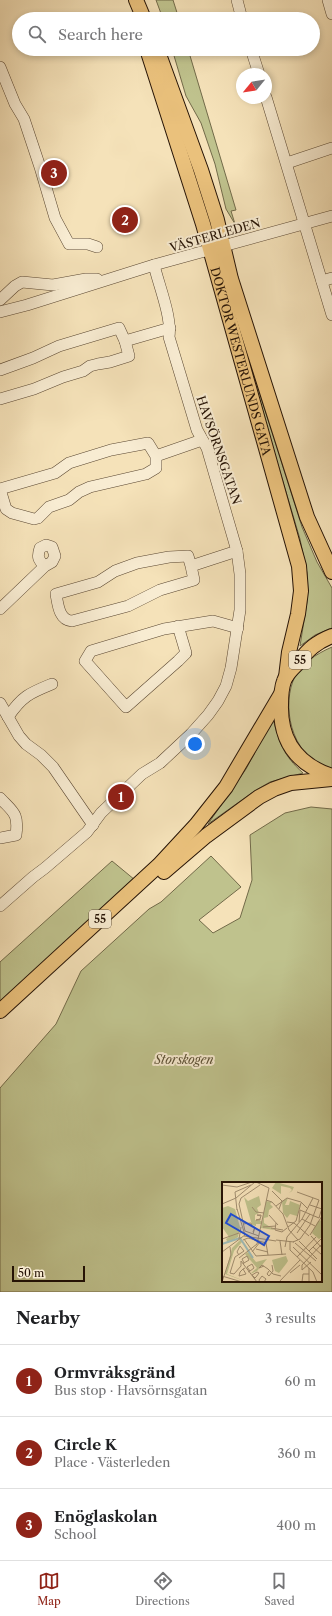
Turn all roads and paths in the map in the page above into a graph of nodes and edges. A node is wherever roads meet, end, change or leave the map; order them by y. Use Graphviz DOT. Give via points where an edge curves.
graph roads {
  1 [pos="237,0"];
  2 [pos="328,0"];
  3 [pos="240,12"];
  4 [pos="332,14"];
  5 [pos="149,56"];
  6 [pos="160,56"];
  7 [pos="253,56"];
  8 [pos="0,67"];
  9 [pos="257,68"];
  10 [pos="268,104"];
  11 [pos="332,148"];
  12 [pos="287,163"];
  13 [pos="332,216"];
  14 [pos="304,223"];
  15 [pos="97,247"];
  16 [pos="216,248"];
  17 [pos="154,265"];
  18 [pos="106,279"];
  19 [pos="327,280"];
  20 [pos="10,292"];
  21 [pos="0,300"];
  22 [pos="21,307"];
  23 [pos="0,312"];
  24 [pos="332,315"];
  25 [pos="170,328"];
  26 [pos="125,342"];
  27 [pos="0,370"];
  28 [pos="0,399"];
  29 [pos="202,440"];
  30 [pos="156,456"];
  31 [pos="237,552"];
  32 [pos="45,566"];
  33 [pos="191,566"];
  34 [pos="332,572"];
  35 [pos="0,609"];
  36 [pos="178,626"];
  37 [pos="238,628"];
  38 [pos="332,636"];
  39 [pos="286,677"];
  40 [pos="52,684"];
  41 [pos="281,694"];
  42 [pos="0,703"];
  43 [pos="8,717"];
  44 [pos="332,776"];
  45 [pos="332,779"];
  46 [pos="0,798"];
  47 [pos="93,825"];
  48 [pos="0,838"];
  49 [pos="0,906"];
  50 [pos="0,1011"];
  51 [pos="0,1022"];
  1 -- 3 [label="street"];
  2 -- 4 [label="street"];
  5 -- 16 [label="main road, DOKTOR WESTERLUNDS GATA"];
  6 -- 16 [label="main road, DOKTOR WESTERLUNDS GATA" via="202,170"];
  7 -- 9 [label="street"];
  8 -- 15 [label="street" via="24,118 63,236 69,244 88,244"];
  10 -- 12 [label="street"];
  11 -- 12 [label="street"];
  12 -- 14 [label="street"];
  13 -- 14 [label="street, VÄSTERLEDEN"];
  14 -- 16 [label="street, VÄSTERLEDEN"];
  14 -- 19 [label="street"];
  16 -- 17 [label="street, VÄSTERLEDEN"];
  16 -- 34 [label="main road, DOKTOR WESTERLUNDS GATA" via="231,279 307,517"];
  16 -- 39 [label="main road, DOKTOR WESTERLUNDS GATA" via="299,566 301,591"];
  17 -- 18 [label="street, VÄSTERLEDEN"];
  17 -- 25 [label="street, HAVSÖRNSGATAN"];
  18 -- 20 [label="street, VÄSTERLEDEN" via="86,279 53,286 22,282"];
  18 -- 22 [label="street, VÄSTERLEDEN"];
  19 -- 24 [label="street"];
  20 -- 21 [label="street, VÄSTERLEDEN"];
  20 -- 22 [label="street" via="10,299"];
  22 -- 23 [label="street, VÄSTERLEDEN"];
  25 -- 26 [label="street"];
  25 -- 29 [label="street, HAVSÖRNSGATAN" via="169,337"];
  26 -- 27 [label="street" via="119,328 59,346"];
  26 -- 28 [label="street" via="129,356 90,366 34,389"];
  29 -- 30 [label="street"];
  29 -- 31 [label="street, HAVSÖRNSGATAN" via="207,448"];
  30 -- 30 [label="street" via="148,443 111,450 69,463 55,473 0,489 6,508 12,513 34,520 48,507 69,500 79,492 146,474 156,468"];
  31 -- 33 [label="street"];
  31 -- 37 [label="street, HAVSÖRNSGATAN" via="241,595"];
  32 -- 35 [label="street"];
  33 -- 33 [label="street" via="188,556 137,563 115,571 98,582 56,594 62,617 72,621 128,606 160,590 194,580"];
  36 -- 36 [label="street" via="91,651 86,661 126,707 186,652"];
  36 -- 37 [label="street" via="213,621"];
  37 -- 47 [label="street, HAVSÖRNSGATAN" via="226,686 208,714 160,764 142,774 106,808"];
  38 -- 39 [label="main road, 55" via="314,644"];
  39 -- 41 [label="main road, 55"];
  40 -- 43 [label="street" via="30,693"];
  41 -- 44 [label="main road, 55" via="281,719 286,739 297,756 316,771"];
  41 -- 50 [label="main road, 55" via="226,787 196,825 159,865"];
  42 -- 43 [label="street"];
  43 -- 47 [label="street" via="26,744 53,767"];
  45 -- 51 [label="main road, 55" via="291,783 269,791 244,806 164,871"];
  46 -- 48 [label="street" via="16,815 18,823 16,835"];
  47 -- 49 [label="street, HAVSÖRNSGATAN"];
}
